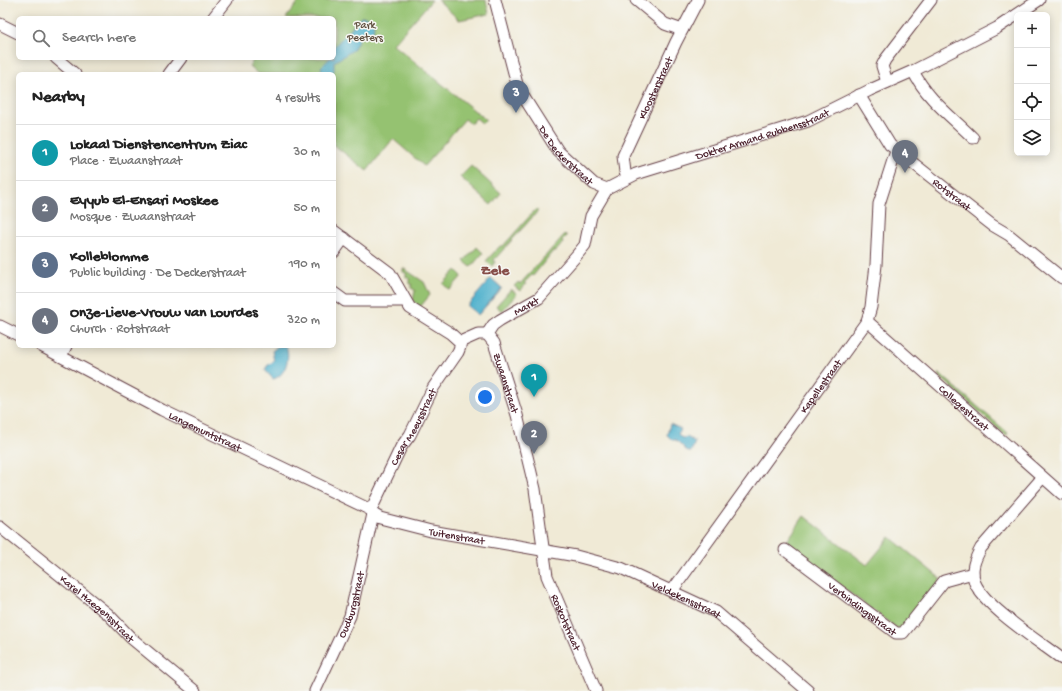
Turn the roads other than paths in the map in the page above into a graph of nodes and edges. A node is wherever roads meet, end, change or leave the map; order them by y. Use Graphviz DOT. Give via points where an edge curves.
graph roads {
  1 [pos="227,0"];
  2 [pos="494,0"];
  3 [pos="636,0"];
  4 [pos="698,0"];
  5 [pos="931,0"];
  6 [pos="1039,0"];
  7 [pos="215,16"];
  8 [pos="0,24"];
  9 [pos="682,30"];
  10 [pos="16,31"];
  11 [pos="58,60"];
  12 [pos="180,60"];
  13 [pos="913,71"];
  14 [pos="73,72"];
  15 [pos="170,72"];
  16 [pos="887,82"];
  17 [pos="859,95"];
  18 [pos="973,138"];
  19 [pos="896,151"];
  20 [pos="628,177"];
  21 [pos="607,189"];
  22 [pos="336,232"];
  23 [pos="344,238"];
  24 [pos="336,249"];
  25 [pos="1062,278"];
  26 [pos="336,294"];
  27 [pos="405,301"];
  28 [pos="867,321"];
  29 [pos="0,326"];
  30 [pos="16,334"];
  31 [pos="486,334"];
  32 [pos="460,342"];
  33 [pos="50,348"];
  34 [pos="64,351"];
  35 [pos="1042,478"];
  36 [pos="1062,494"];
  37 [pos="372,512"];
  38 [pos="0,527"];
  39 [pos="785,550"];
  40 [pos="543,551"];
  41 [pos="973,573"];
  42 [pos="672,591"];
  43 [pos="1062,659"];
  44 [pos="195,691"];
  45 [pos="314,691"];
  46 [pos="596,691"];
  47 [pos="808,691"];
  1 -- 7 [label="street"];
  2 -- 21 [label="street, De Deckerstraat" via="518,88 558,151 594,184"];
  3 -- 9 [label="street" via="665,24"];
  4 -- 9 [label="street, Kloosterstraat"];
  5 -- 16 [label="street" via="885,60 882,66"];
  6 -- 13 [label="street, Dokter Armand Rubbensstraat" via="997,28"];
  8 -- 10 [label="street"];
  9 -- 20 [label="street, Kloosterstraat" via="623,156"];
  11 -- 14 [label="street"];
  12 -- 15 [label="street"];
  13 -- 16 [label="street, Dokter Armand Rubbensstraat"];
  13 -- 18 [label="street" via="928,96"];
  16 -- 17 [label="street, Dokter Armand Rubbensstraat"];
  17 -- 19 [label="street, Rotstraat"];
  17 -- 20 [label="street, Dokter Armand Rubbensstraat" via="787,129"];
  19 -- 25 [label="street, Rotstraat"];
  19 -- 28 [label="street, Kapellestraat" via="879,204 876,265"];
  20 -- 21 [label="street, Dokter Armand Rubbensstraat"];
  21 -- 31 [label="street, Markt" via="591,216 585,244 576,256 539,298 500,320"];
  22 -- 23 [label="street"];
  23 -- 24 [label="street"];
  23 -- 27 [label="street" via="390,273"];
  26 -- 27 [label="street" via="345,301"];
  27 -- 32 [label="street"];
  28 -- 35 [label="street, Collegestraat"];
  28 -- 42 [label="street, Kapellestraat"];
  29 -- 30 [label="street"];
  31 -- 32 [label="street" via="478,334"];
  31 -- 40 [label="street, Zwaanstraat" via="494,343 517,415 535,489"];
  32 -- 37 [label="street, Cesar Meeusstraat" via="458,352 433,388 410,435 401,447"];
  33 -- 34 [label="street, Langemuntstraat"];
  34 -- 37 [label="street, Langemuntstraat" via="162,410"];
  35 -- 36 [label="street, Collegestraat"];
  35 -- 41 [label="street" via="982,548 974,562"];
  37 -- 40 [label="street, Tuitenstraat" via="380,518 431,531"];
  37 -- 45 [label="street, Oudburgstraat" via="350,616"];
  38 -- 44 [label="street, Karel Haegensstraat" via="108,614 131,638"];
  39 -- 41 [label="street, Verbindingsstraat" via="900,634 944,581"];
  40 -- 42 [label="street, Veldekensstraat" via="576,556 621,568"];
  40 -- 46 [label="street, Roskotstraat" via="547,576"];
  41 -- 43 [label="street" via="984,598"];
  42 -- 47 [label="street, Veldekensstraat" via="716,612"];
}
